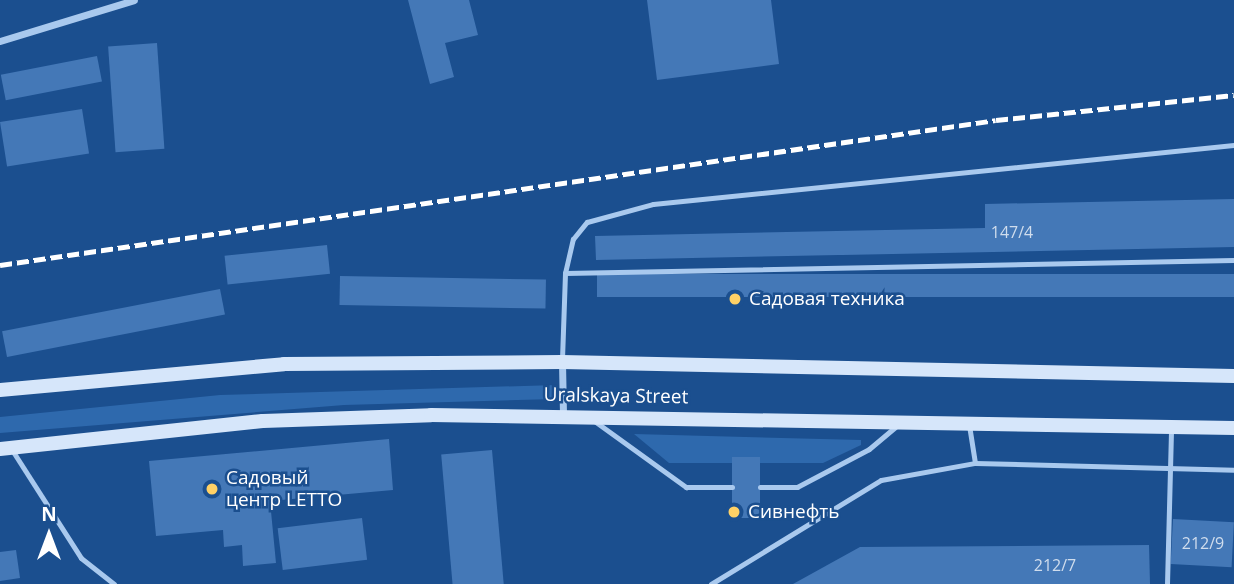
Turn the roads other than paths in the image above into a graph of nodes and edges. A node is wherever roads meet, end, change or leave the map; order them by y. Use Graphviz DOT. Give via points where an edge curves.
graph roads {
  1 [pos="134,0"];
  2 [pos="0,41"];
  3 [pos="1234,145"];
  4 [pos="1234,260"];
  5 [pos="565,273"];
  6 [pos="562,362"];
  7 [pos="1234,376"];
  8 [pos="0,390"];
  9 [pos="585,414"];
  10 [pos="563,415"];
  11 [pos="902,421"];
  12 [pos="969,422"];
  13 [pos="1171,427"];
  14 [pos="1234,428"];
  15 [pos="5,448"];
  16 [pos="975,463"];
  17 [pos="1170,468"];
  18 [pos="1234,470"];
  19 [pos="732,487"];
  20 [pos="760,487"];
  21 [pos="114,584"];
  22 [pos="711,584"];
  23 [pos="1167,584"];
  1 -- 2 [label="street"];
  3 -- 5 [label="lane" via="653,204 587,222 573,239"];
  4 -- 5 [label="lane"];
  5 -- 6 [label="lane"];
  6 -- 7 [label="main road, Uralskaya Street"];
  6 -- 8 [label="main road, Uralskaya Street" via="284,364"];
  6 -- 10 [label="street"];
  9 -- 10 [label="main road, Uralskaya Street"];
  9 -- 11 [label="main road, Uralskaya Street"];
  9 -- 19 [label="lane" via="686,487"];
  10 -- 15 [label="main road, Uralskaya Street" via="263,421"];
  11 -- 12 [label="main road, Uralskaya Street"];
  11 -- 20 [label="lane" via="869,449 797,487"];
  12 -- 13 [label="main road, Uralskaya Street"];
  12 -- 16 [label="lane"];
  13 -- 14 [label="main road, Uralskaya Street"];
  13 -- 17 [label="lane"];
  15 -- 21 [label="lane" via="81,558"];
  16 -- 17 [label="lane"];
  16 -- 22 [label="lane" via="881,480"];
  17 -- 18 [label="lane"];
  17 -- 23 [label="lane"];
}
